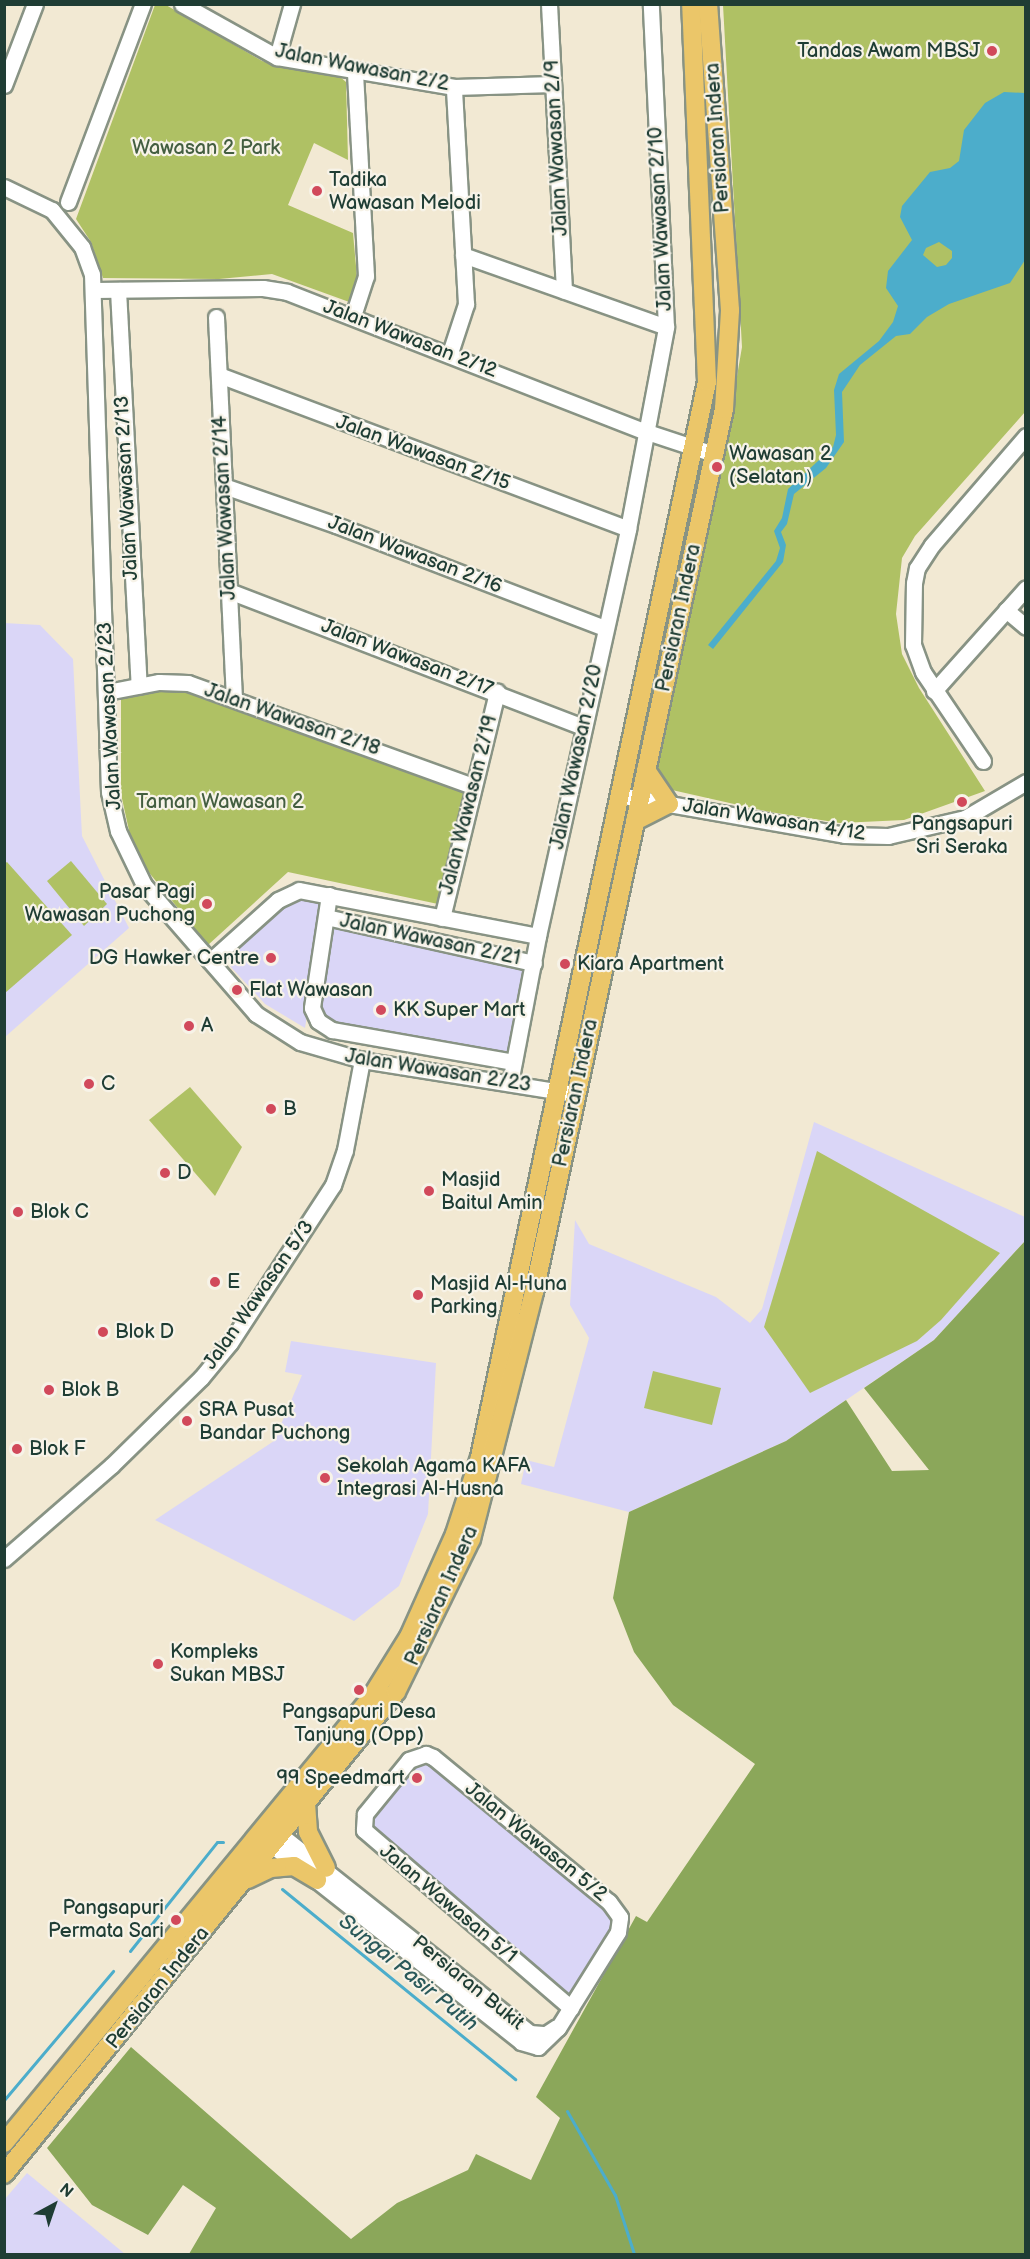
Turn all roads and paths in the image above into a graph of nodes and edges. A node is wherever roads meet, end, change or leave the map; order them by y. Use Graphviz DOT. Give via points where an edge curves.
graph roads {
  1 [pos="35,4"];
  2 [pos="143,4"];
  3 [pos="182,4"];
  4 [pos="292,4"];
  5 [pos="549,4"];
  6 [pos="651,4"];
  7 [pos="691,4"];
  8 [pos="708,4"];
  9 [pos="277,57"];
  10 [pos="355,71"];
  11 [pos="553,84"];
  12 [pos="4,85"];
  13 [pos="454,87"];
  14 [pos="4,187"];
  15 [pos="68,202"];
  16 [pos="463,255"];
  17 [pos="94,290"];
  18 [pos="118,290"];
  19 [pos="564,291"];
  20 [pos="216,316"];
  21 [pos="353,316"];
  22 [pos="666,327"];
  23 [pos="450,353"];
  24 [pos="219,375"];
  25 [pos="647,432"];
  26 [pos="1026,436"];
  27 [pos="695,447"];
  28 [pos="714,454"];
  29 [pos="224,486"];
  30 [pos="628,529"];
  31 [pos="1026,588"];
  32 [pos="229,591"];
  33 [pos="1006,610"];
  34 [pos="1026,627"];
  35 [pos="604,628"];
  36 [pos="139,685"];
  37 [pos="934,691"];
  38 [pos="107,692"];
  39 [pos="497,692"];
  40 [pos="234,699"];
  41 [pos="584,727"];
  42 [pos="983,761"];
  43 [pos="646,770"];
  44 [pos="1026,782"];
  45 [pos="473,786"];
  46 [pos="618,795"];
  47 [pos="640,799"];
  48 [pos="669,804"];
  49 [pos="635,821"];
  50 [pos="329,895"];
  51 [pos="326,917"];
  52 [pos="442,918"];
  53 [pos="537,936"];
  54 [pos="210,961"];
  55 [pos="534,963"];
  56 [pos="362,1060"];
  57 [pos="513,1062"];
  58 [pos="510,1083"];
  59 [pos="555,1091"];
  60 [pos="576,1095"];
  61 [pos="4,1559"];
  62 [pos="384,1788"];
  63 [pos="306,1803"];
  64 [pos="270,1834"];
  65 [pos="321,1874"];
  66 [pos="245,1881"];
  67 [pos="567,2014"];
  68 [pos="4,2143"];
  69 [pos="4,2174"];
  1 -- 12 [label="street"];
  2 -- 15 [label="street"];
  3 -- 9 [label="street, Jalan Wawasan 2/2"];
  4 -- 9 [label="street"];
  5 -- 11 [label="street, Jalan Wawasan 2/9"];
  6 -- 22 [label="street, Jalan Wawasan 2/10"];
  7 -- 27 [label="main road, Persiaran Indera" via="709,358"];
  8 -- 28 [label="main road, Persiaran Indera" via="730,310 724,410"];
  9 -- 10 [label="street, Jalan Wawasan 2/2"];
  10 -- 13 [label="street, Jalan Wawasan 2/2"];
  10 -- 21 [label="street" via="366,276"];
  11 -- 13 [label="street, Jalan Wawasan 2/2"];
  11 -- 19 [label="street, Jalan Wawasan 2/9"];
  13 -- 16 [label="street"];
  14 -- 17 [label="street, Jalan Wawasan 2/23" via="40,202 63,221 88,259"];
  16 -- 19 [label="street"];
  16 -- 23 [label="street" via="466,304"];
  17 -- 18 [label="street, Jalan Wawasan 2/12"];
  17 -- 38 [label="street, Jalan Wawasan 2/23"];
  18 -- 21 [label="street, Jalan Wawasan 2/12" via="263,288 287,292"];
  18 -- 36 [label="street, Jalan Wawasan 2/13"];
  19 -- 22 [label="street"];
  20 -- 24 [label="street, Jalan Wawasan 2/14"];
  21 -- 23 [label="street, Jalan Wawasan 2/12"];
  22 -- 25 [label="street, Jalan Wawasan 2/10"];
  23 -- 25 [label="street, Jalan Wawasan 2/12"];
  24 -- 29 [label="street, Jalan Wawasan 2/14"];
  24 -- 30 [label="street, Jalan Wawasan 2/15"];
  25 -- 27 [label="street, Jalan Wawasan 2/12"];
  25 -- 30 [label="street, Jalan Wawasan 2/20"];
  26 -- 37 [label="street" via="932,545 917,568 913,645"];
  27 -- 28 [label="street, Jalan Wawasan 2/12"];
  27 -- 46 [label="main road, Persiaran Indera"];
  28 -- 43 [label="main road, Persiaran Indera"];
  29 -- 32 [label="street, Jalan Wawasan 2/14"];
  29 -- 35 [label="street, Jalan Wawasan 2/16"];
  30 -- 35 [label="street, Jalan Wawasan 2/20"];
  31 -- 33 [label="street"];
  32 -- 39 [label="street, Jalan Wawasan 2/17"];
  32 -- 40 [label="street, Jalan Wawasan 2/14"];
  33 -- 34 [label="street"];
  33 -- 37 [label="street"];
  35 -- 41 [label="street, Jalan Wawasan 2/20"];
  36 -- 38 [label="street, Jalan Wawasan 2/18"];
  36 -- 40 [label="street, Jalan Wawasan 2/18" via="188,683"];
  37 -- 42 [label="street"];
  38 -- 54 [label="street, Jalan Wawasan 2/23" via="109,792 125,850 144,885"];
  39 -- 41 [label="street, Jalan Wawasan 2/17"];
  39 -- 45 [label="street, Jalan Wawasan 2/19"];
  40 -- 45 [label="street, Jalan Wawasan 2/18"];
  41 -- 53 [label="street, Jalan Wawasan 2/20"];
  43 -- 47 [label="main road, Persiaran Indera"];
  43 -- 48 [label="main road"];
  44 -- 48 [label="street, Jalan Wawasan 4/12" via="965,818 888,836 845,835"];
  45 -- 52 [label="street, Jalan Wawasan 2/19"];
  46 -- 47 [label="street, Jalan Wawasan 4/12"];
  46 -- 59 [label="main road, Persiaran Indera"];
  47 -- 48 [label="street, Jalan Wawasan 4/12"];
  47 -- 49 [label="main road, Persiaran Indera"];
  48 -- 49 [label="main road"];
  49 -- 60 [label="main road, Persiaran Indera"];
  50 -- 51 [label="street"];
  50 -- 52 [label="street"];
  50 -- 54 [label="street" via="309,890 286,894"];
  51 -- 55 [label="street, Jalan Wawasan 2/21"];
  51 -- 57 [label="street" via="312,1008 324,1027"];
  52 -- 53 [label="street"];
  53 -- 55 [label="street, Jalan Wawasan 2/20"];
  54 -- 56 [label="street, Jalan Wawasan 2/23" via="269,1024 317,1049"];
  55 -- 57 [label="street, Jalan Wawasan 2/20"];
  56 -- 58 [label="street, Jalan Wawasan 2/23"];
  56 -- 61 [label="street, Jalan Wawasan 5/3" via="345,1150 333,1185 230,1343 201,1378 111,1466"];
  57 -- 58 [label="street, Jalan Wawasan 2/20"];
  58 -- 59 [label="street, Jalan Wawasan 2/23"];
  59 -- 60 [label="street, Jalan Wawasan 2/23"];
  59 -- 64 [label="main road, Persiaran Indera" via="480,1457 455,1534 409,1637 391,1667"];
  60 -- 63 [label="main road, Persiaran Indera" via="534,1292 471,1539 396,1692"];
  62 -- 67 [label="street, Jalan Wawasan 5/1" via="363,1820 367,1835"];
  62 -- 67 [label="street, Jalan Wawasan 5/2" via="416,1755 433,1757 616,1910 621,1924 618,1932"];
  63 -- 64 [label="main road, Persiaran Indera"];
  63 -- 65 [label="main road" via="308,1832"];
  64 -- 65 [label="street, Persiaran Bukit"];
  64 -- 66 [label="main road, Persiaran Indera"];
  64 -- 68 [label="main road, Persiaran Indera"];
  65 -- 66 [label="main road" via="294,1866 271,1868"];
  65 -- 67 [label="street, Persiaran Bukit" via="521,2042 530,2047 544,2044"];
  66 -- 69 [label="main road, Persiaran Indera"];
}
